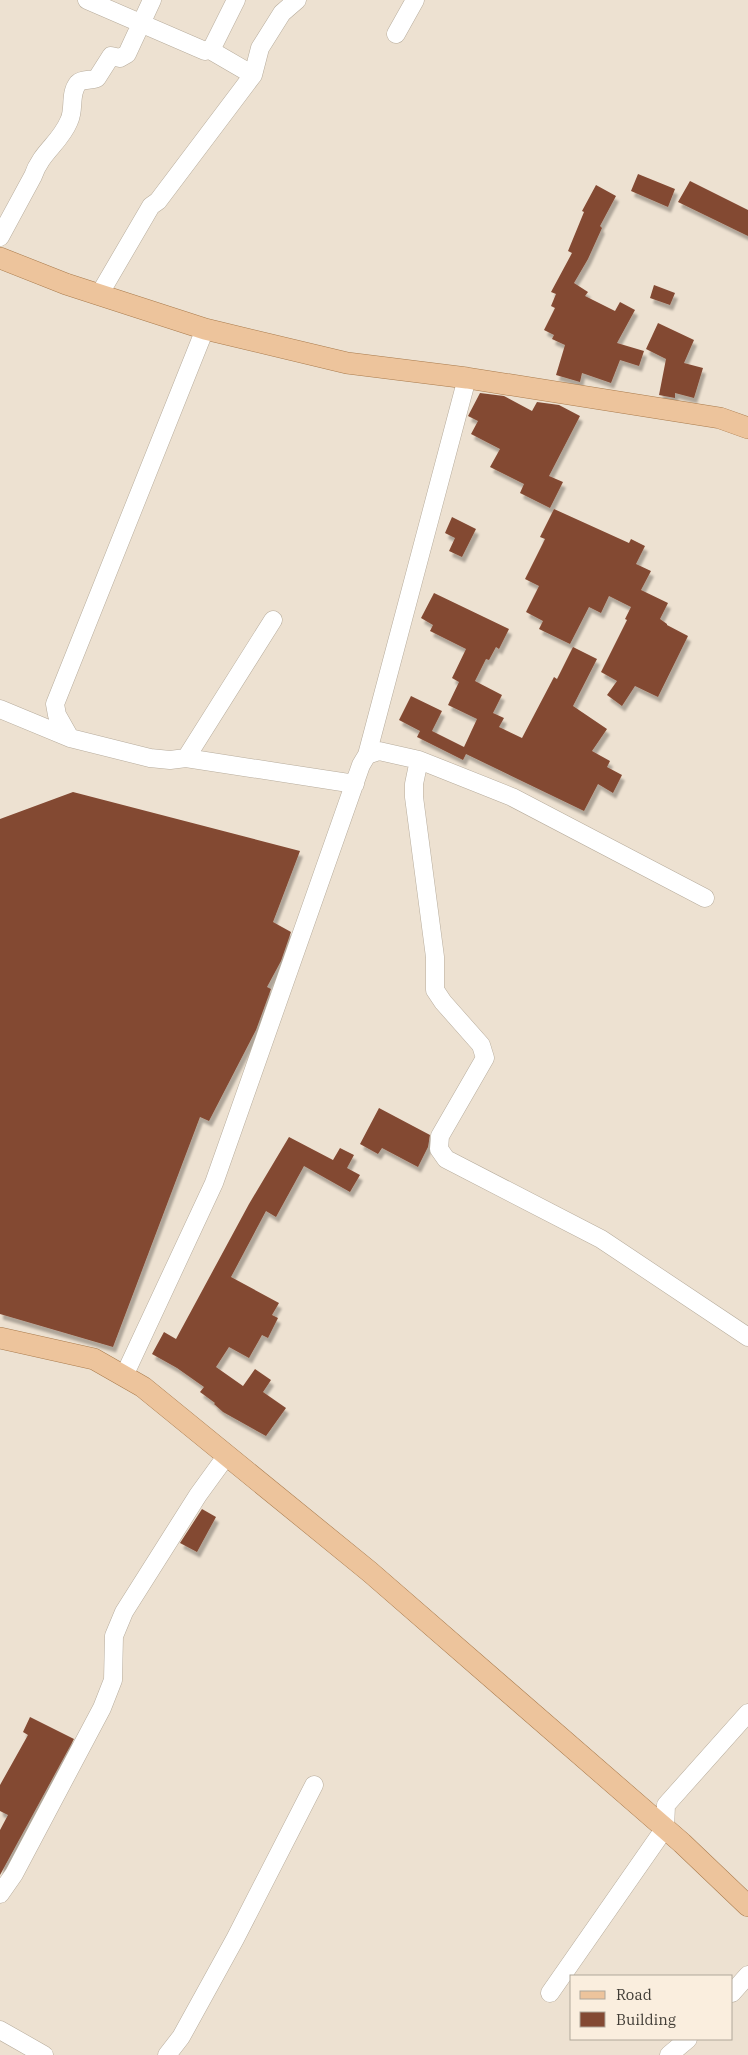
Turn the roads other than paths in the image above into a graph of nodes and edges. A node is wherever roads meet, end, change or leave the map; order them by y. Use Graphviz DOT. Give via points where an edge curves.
graph roads {
  1 [pos="87,0"];
  2 [pos="152,0"];
  3 [pos="236,0"];
  4 [pos="297,0"];
  5 [pos="415,0"];
  6 [pos="142,24"];
  7 [pos="396,34"];
  8 [pos="210,50"];
  9 [pos="253,75"];
  10 [pos="0,237"];
  11 [pos="0,258"];
  12 [pos="99,295"];
  13 [pos="205,329"];
  14 [pos="467,378"];
  15 [pos="748,428"];
  16 [pos="273,620"];
  17 [pos="0,709"];
  18 [pos="70,738"];
  19 [pos="367,755"];
  20 [pos="186,758"];
  21 [pos="419,760"];
  22 [pos="355,784"];
  23 [pos="705,898"];
  24 [pos="0,1338"];
  25 [pos="748,1338"];
  26 [pos="124,1376"];
  27 [pos="227,1455"];
  28 [pos="748,1713"];
  29 [pos="314,1785"];
  30 [pos="665,1828"];
  31 [pos="0,1894"];
  32 [pos="748,1906"];
  33 [pos="748,1975"];
  34 [pos="733,1992"];
  35 [pos="550,1994"];
  36 [pos="0,2030"];
  37 [pos="687,2040"];
  38 [pos="44,2055"];
  39 [pos="167,2055"];
  40 [pos="669,2055"];
  1 -- 6 [label="street"];
  2 -- 6 [label="street"];
  3 -- 8 [label="street"];
  4 -- 9 [label="street" via="282,13 260,48"];
  5 -- 7 [label="street"];
  6 -- 8 [label="street" via="205,51"];
  6 -- 10 [label="street" via="124,57 111,56 97,78 78,83 72,95 69,122 55,144 44,153"];
  8 -- 9 [label="street"];
  9 -- 12 [label="street" via="151,206"];
  11 -- 12 [label="main road"];
  12 -- 13 [label="main road"];
  13 -- 14 [label="main road" via="347,363"];
  13 -- 18 [label="street" via="55,704 57,715"];
  14 -- 15 [label="main road" via="720,418"];
  14 -- 19 [label="street"];
  16 -- 20 [label="street"];
  17 -- 18 [label="street"];
  18 -- 20 [label="street" via="150,758"];
  19 -- 21 [label="street" via="379,751"];
  19 -- 22 [label="street"];
  20 -- 22 [label="street"];
  21 -- 23 [label="street" via="512,797"];
  21 -- 25 [label="street" via="414,796 435,957 435,990 481,1045 485,1058 440,1136 439,1149 446,1159 600,1238"];
  22 -- 26 [label="street" via="214,1183"];
  24 -- 26 [label="main road" via="94,1359"];
  26 -- 27 [label="main road" via="144,1387"];
  27 -- 30 [label="main road" via="370,1572"];
  27 -- 31 [label="street" via="124,1612 114,1636 113,1680 102,1708 14,1874"];
  28 -- 30 [label="street" via="666,1805"];
  29 -- 39 [label="street" via="235,1939 181,2037"];
  30 -- 32 [label="main road"];
  30 -- 35 [label="street"];
  33 -- 34 [label="street"];
  36 -- 38 [label="street"];
  37 -- 40 [label="street"];
}
